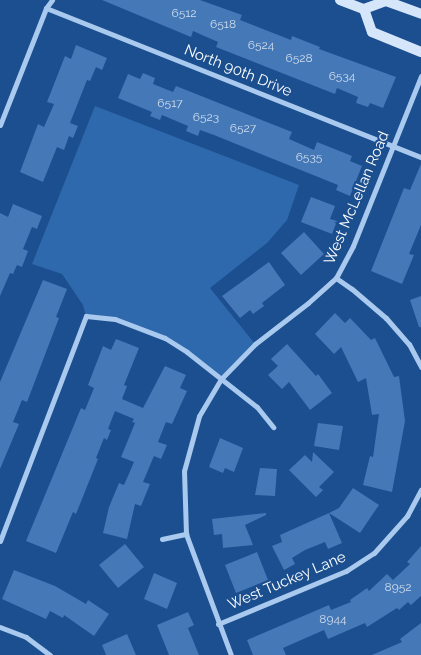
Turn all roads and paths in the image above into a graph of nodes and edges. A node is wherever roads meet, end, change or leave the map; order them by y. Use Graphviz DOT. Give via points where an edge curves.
graph roads {
  1 [pos="46,0"];
  2 [pos="52,0"];
  3 [pos="340,0"];
  4 [pos="46,8"];
  5 [pos="364,9"];
  6 [pos="421,14"];
  7 [pos="421,52"];
  8 [pos="421,76"];
  9 [pos="0,125"];
  10 [pos="393,146"];
  11 [pos="421,158"];
  12 [pos="336,278"];
  13 [pos="421,367"];
  14 [pos="221,379"];
  15 [pos="273,427"];
  16 [pos="421,490"];
  17 [pos="186,534"];
  18 [pos="162,538"];
  19 [pos="0,541"];
  20 [pos="218,624"];
  21 [pos="0,627"];
  22 [pos="50,655"];
  23 [pos="231,655"];
  1 -- 4 [label="street"];
  2 -- 4 [label="street"];
  3 -- 5 [label="main road"];
  4 -- 9 [label="street"];
  4 -- 10 [label="street, North 90th Drive"];
  5 -- 6 [label="main road" via="386,1"];
  5 -- 7 [label="main road" via="372,32"];
  8 -- 10 [label="street, West McLellan Road"];
  10 -- 11 [label="street, North 90th Drive"];
  10 -- 12 [label="street, West McLellan Road" via="353,246"];
  12 -- 13 [label="street" via="386,318 409,344"];
  12 -- 14 [label="street, West McLellan Road" via="255,344"];
  14 -- 15 [label="street" via="257,407"];
  14 -- 17 [label="street, West McLellan Road" via="199,416 184,471"];
  14 -- 19 [label="street" via="165,338 115,319 86,316"];
  16 -- 20 [label="street, West Tuckey Lane" via="407,516 374,553 339,574"];
  17 -- 18 [label="street"];
  17 -- 20 [label="street, West McLellan Road"];
  20 -- 23 [label="street, West McLellan Road"];
  21 -- 22 [label="street" via="26,637"];
}
